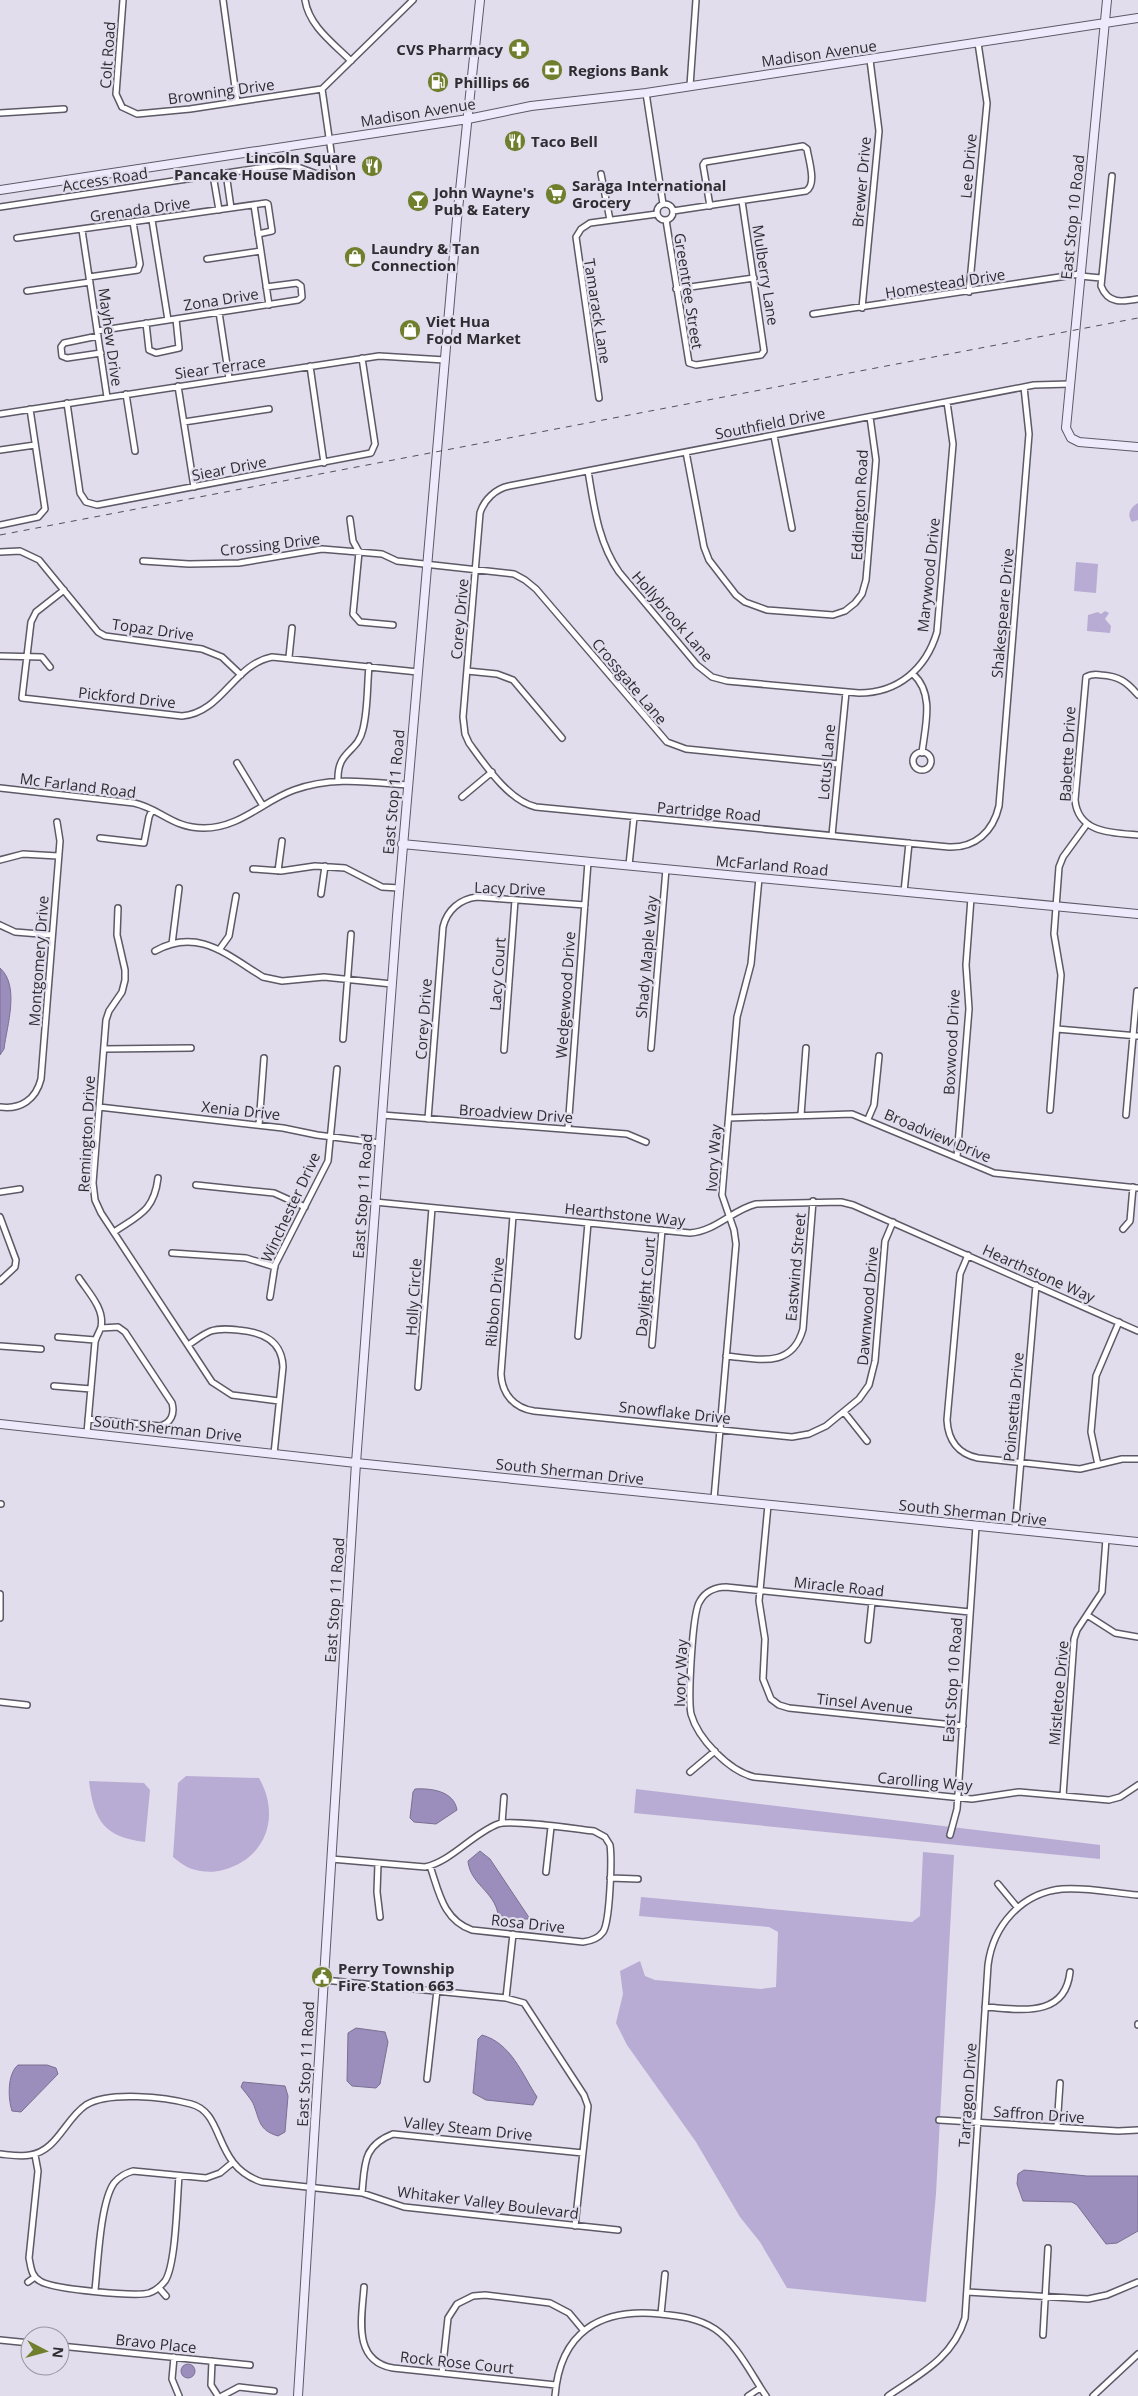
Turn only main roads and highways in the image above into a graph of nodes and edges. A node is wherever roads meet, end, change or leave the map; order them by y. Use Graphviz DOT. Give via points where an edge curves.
graph roads {
  1 [pos="480,0"];
  2 [pos="1107,0"];
  3 [pos="1138,18"];
  4 [pos="1105,24"];
  5 [pos="468,119"];
  6 [pos="0,190"];
  7 [pos="1138,448"];
  8 [pos="402,844"];
  9 [pos="1138,914"];
  10 [pos="0,1424"];
  11 [pos="356,1463"];
  12 [pos="1138,1542"];
  13 [pos="298,2396"];
  1 -- 5 [label="main road, East Stop 11 Road"];
  2 -- 4 [label="main road, East Stop 10 Road"];
  3 -- 4 [label="main road, Madison Avenue"];
  4 -- 5 [label="main road, Madison Avenue" via="646,93 531,106"];
  4 -- 7 [label="main road, East Stop 10 Road" via="1066,424 1069,436 1080,442"];
  5 -- 6 [label="main road, Madison Avenue"];
  5 -- 8 [label="main road, East Stop 11 Road"];
  8 -- 9 [label="main road, McFarland Road"];
  8 -- 11 [label="main road, East Stop 11 Road"];
  10 -- 11 [label="main road, South Sherman Drive"];
  11 -- 12 [label="main road, South Sherman Drive"];
  11 -- 13 [label="main road, East Stop 11 Road"];
}
